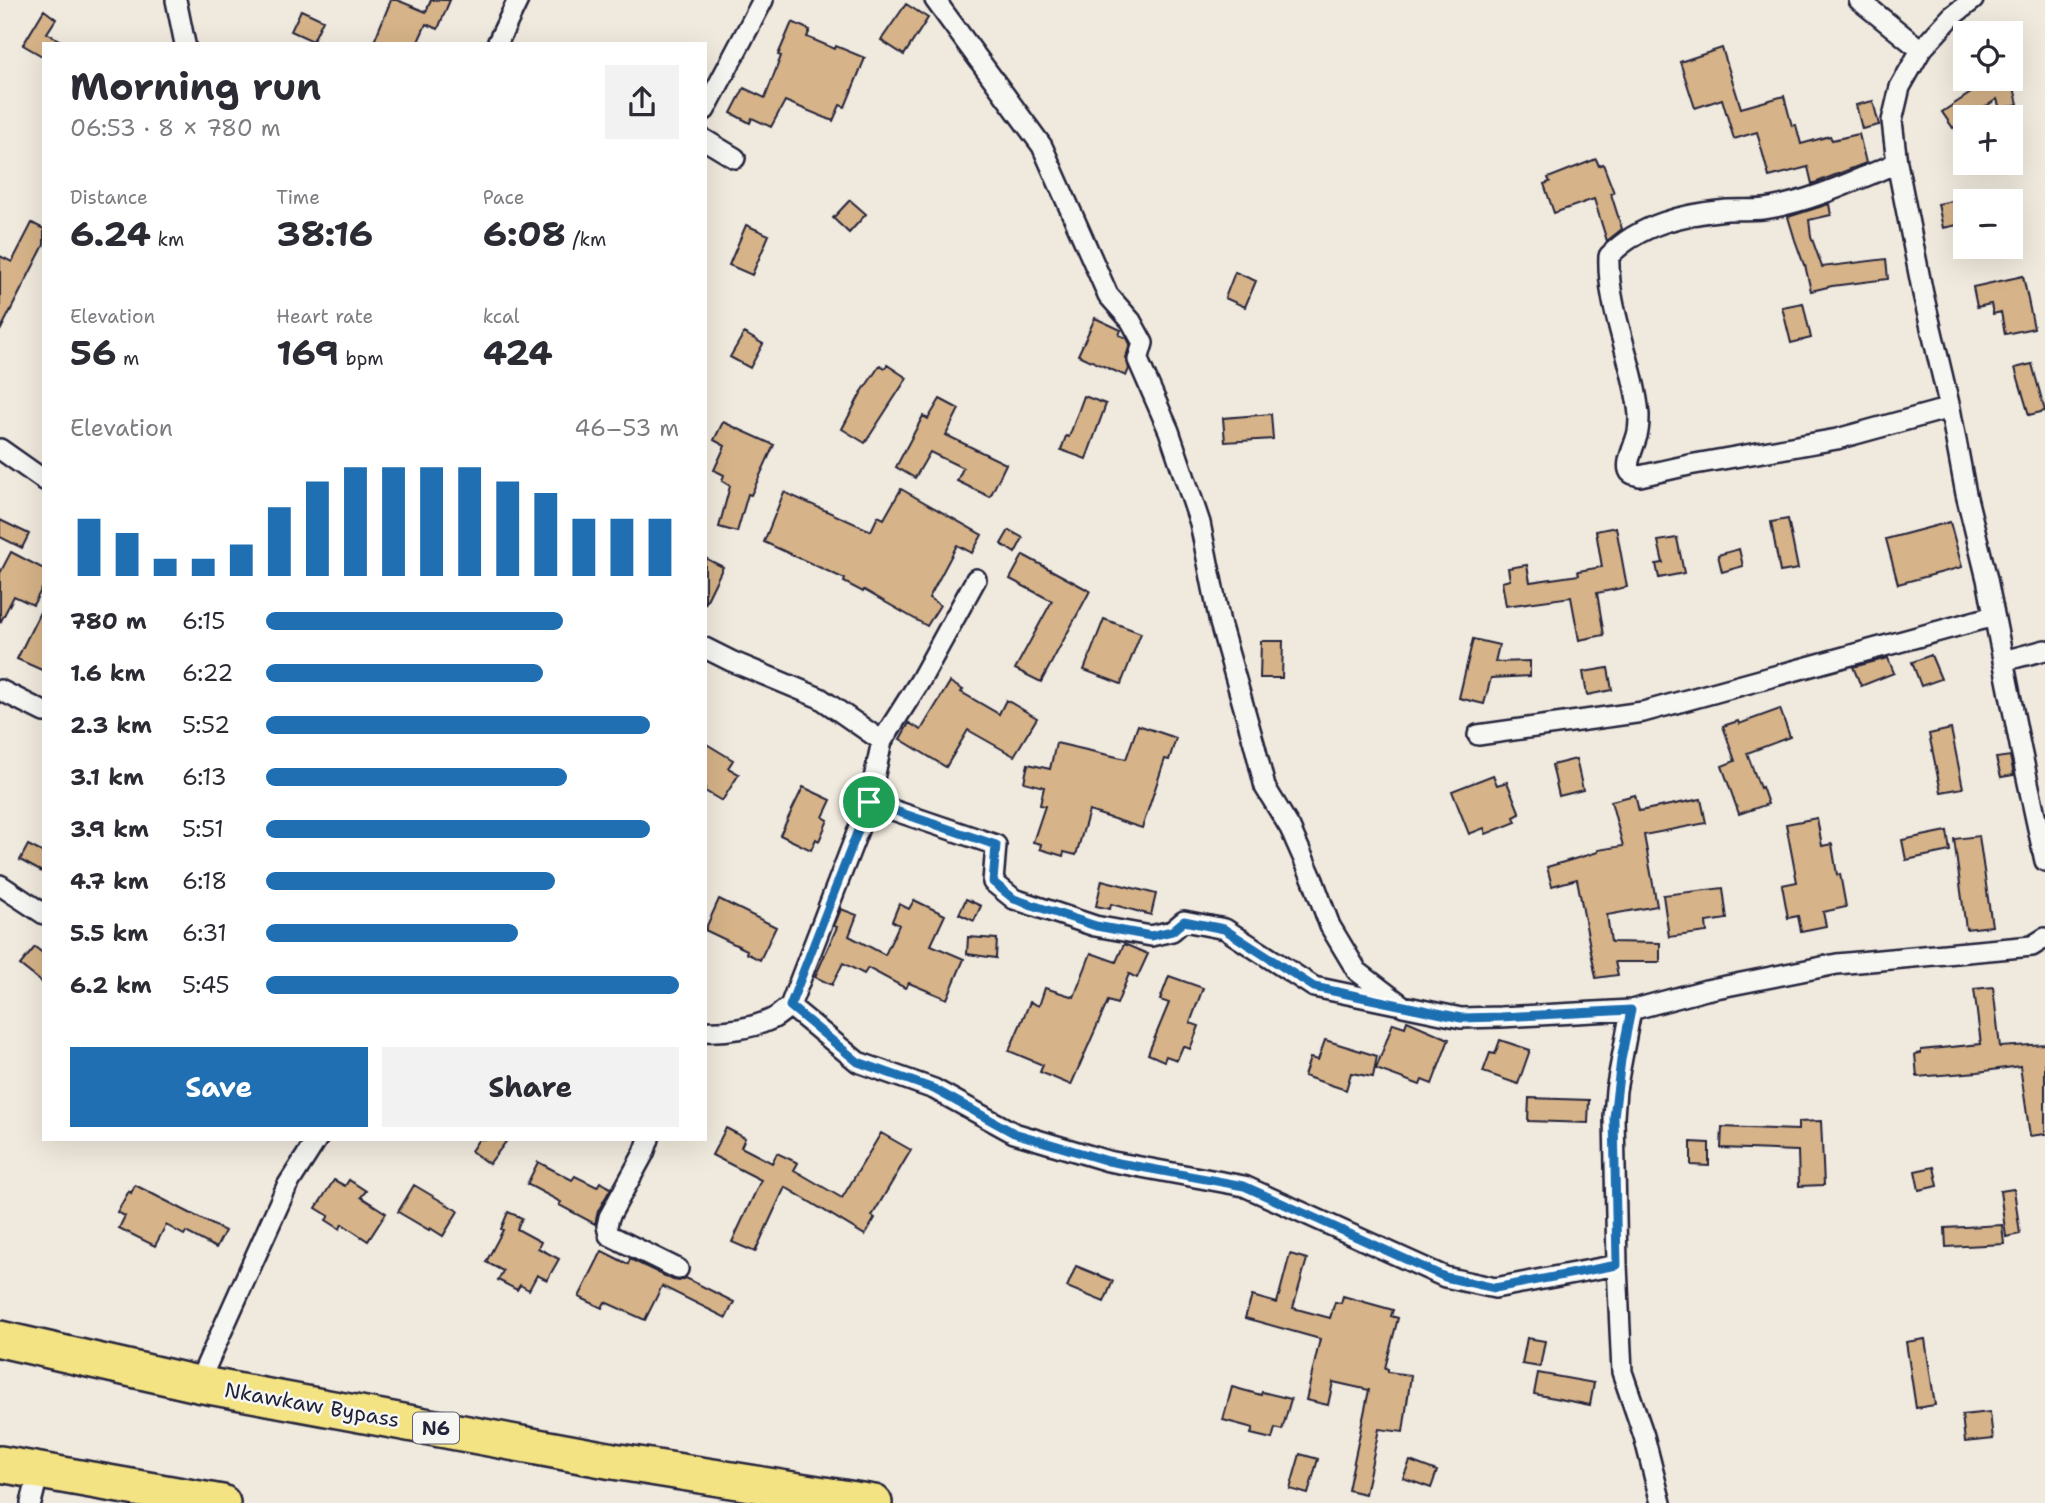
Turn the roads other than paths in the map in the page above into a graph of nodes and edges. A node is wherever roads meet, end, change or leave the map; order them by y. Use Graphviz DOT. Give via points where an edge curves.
graph roads {
  1 [pos="176,0"];
  2 [pos="518,0"];
  3 [pos="763,0"];
  4 [pos="935,0"];
  5 [pos="1859,0"];
  6 [pos="1973,0"];
  7 [pos="184,42"];
  8 [pos="498,42"];
  9 [pos="1921,50"];
  10 [pos="707,106"];
  11 [pos="707,141"];
  12 [pos="735,158"];
  13 [pos="1897,163"];
  14 [pos="1950,408"];
  15 [pos="0,449"];
  16 [pos="42,479"];
  17 [pos="976,579"];
  18 [pos="1994,616"];
  19 [pos="707,649"];
  20 [pos="2045,650"];
  21 [pos="2003,661"];
  22 [pos="0,690"];
  23 [pos="42,711"];
  24 [pos="1478,734"];
  25 [pos="882,741"];
  26 [pos="869,802"];
  27 [pos="2045,861"];
  28 [pos="0,885"];
  29 [pos="42,913"];
  30 [pos="2045,938"];
  31 [pos="790,1006"];
  32 [pos="1403,1006"];
  33 [pos="1631,1010"];
  34 [pos="707,1031"];
  35 [pos="316,1141"];
  36 [pos="648,1141"];
  37 [pos="1617,1265"];
  38 [pos="678,1269"];
  39 [pos="0,1339"];
  40 [pos="198,1384"];
  41 [pos="0,1464"];
  42 [pos="35,1487"];
  43 [pos="222,1503"];
  44 [pos="874,1503"];
  45 [pos="1661,1503"];
  1 -- 7 [label="street"];
  2 -- 8 [label="street"];
  3 -- 10 [label="street"];
  4 -- 32 [label="street" via="1042,146 1108,295 1143,343 1138,360 1169,431 1200,523 1220,623 1265,787 1290,828 1330,926 1357,971"];
  5 -- 9 [label="street"];
  6 -- 9 [label="street"];
  9 -- 13 [label="street" via="1900,87 1892,121"];
  11 -- 12 [label="street"];
  13 -- 14 [label="street"];
  13 -- 14 [label="street" via="1768,209 1688,215 1656,225 1609,256 1616,320 1636,389 1639,418 1628,464 1633,475 1640,476 1837,439"];
  14 -- 18 [label="street"];
  15 -- 16 [label="street"];
  17 -- 25 [label="street"];
  18 -- 21 [label="street"];
  18 -- 24 [label="street" via="1643,712"];
  19 -- 25 [label="street" via="820,698"];
  20 -- 21 [label="street"];
  21 -- 27 [label="street"];
  22 -- 23 [label="street"];
  25 -- 26 [label="street"];
  26 -- 31 [label="street"];
  26 -- 32 [label="street" via="996,845 993,882 1014,899 1096,926 1151,936 1172,931 1184,921 1224,929 1314,987"];
  28 -- 29 [label="street"];
  30 -- 33 [label="street" via="2032,946 1837,964"];
  31 -- 34 [label="street" via="760,1024"];
  31 -- 37 [label="street" via="858,1062 934,1089 1014,1133 1108,1161 1244,1186 1445,1277 1495,1288"];
  32 -- 33 [label="street" via="1461,1018"];
  33 -- 37 [label="street" via="1614,1117"];
  35 -- 40 [label="street" via="287,1186"];
  36 -- 38 [label="street" via="609,1217 609,1235"];
  37 -- 45 [label="street" via="1622,1372"];
  39 -- 40 [label="highway, Nkawkaw Bypass / N6"];
  40 -- 44 [label="highway, Nkawkaw Bypass / N6" via="613,1461"];
  41 -- 42 [label="highway"];
  42 -- 43 [label="highway"];
}
